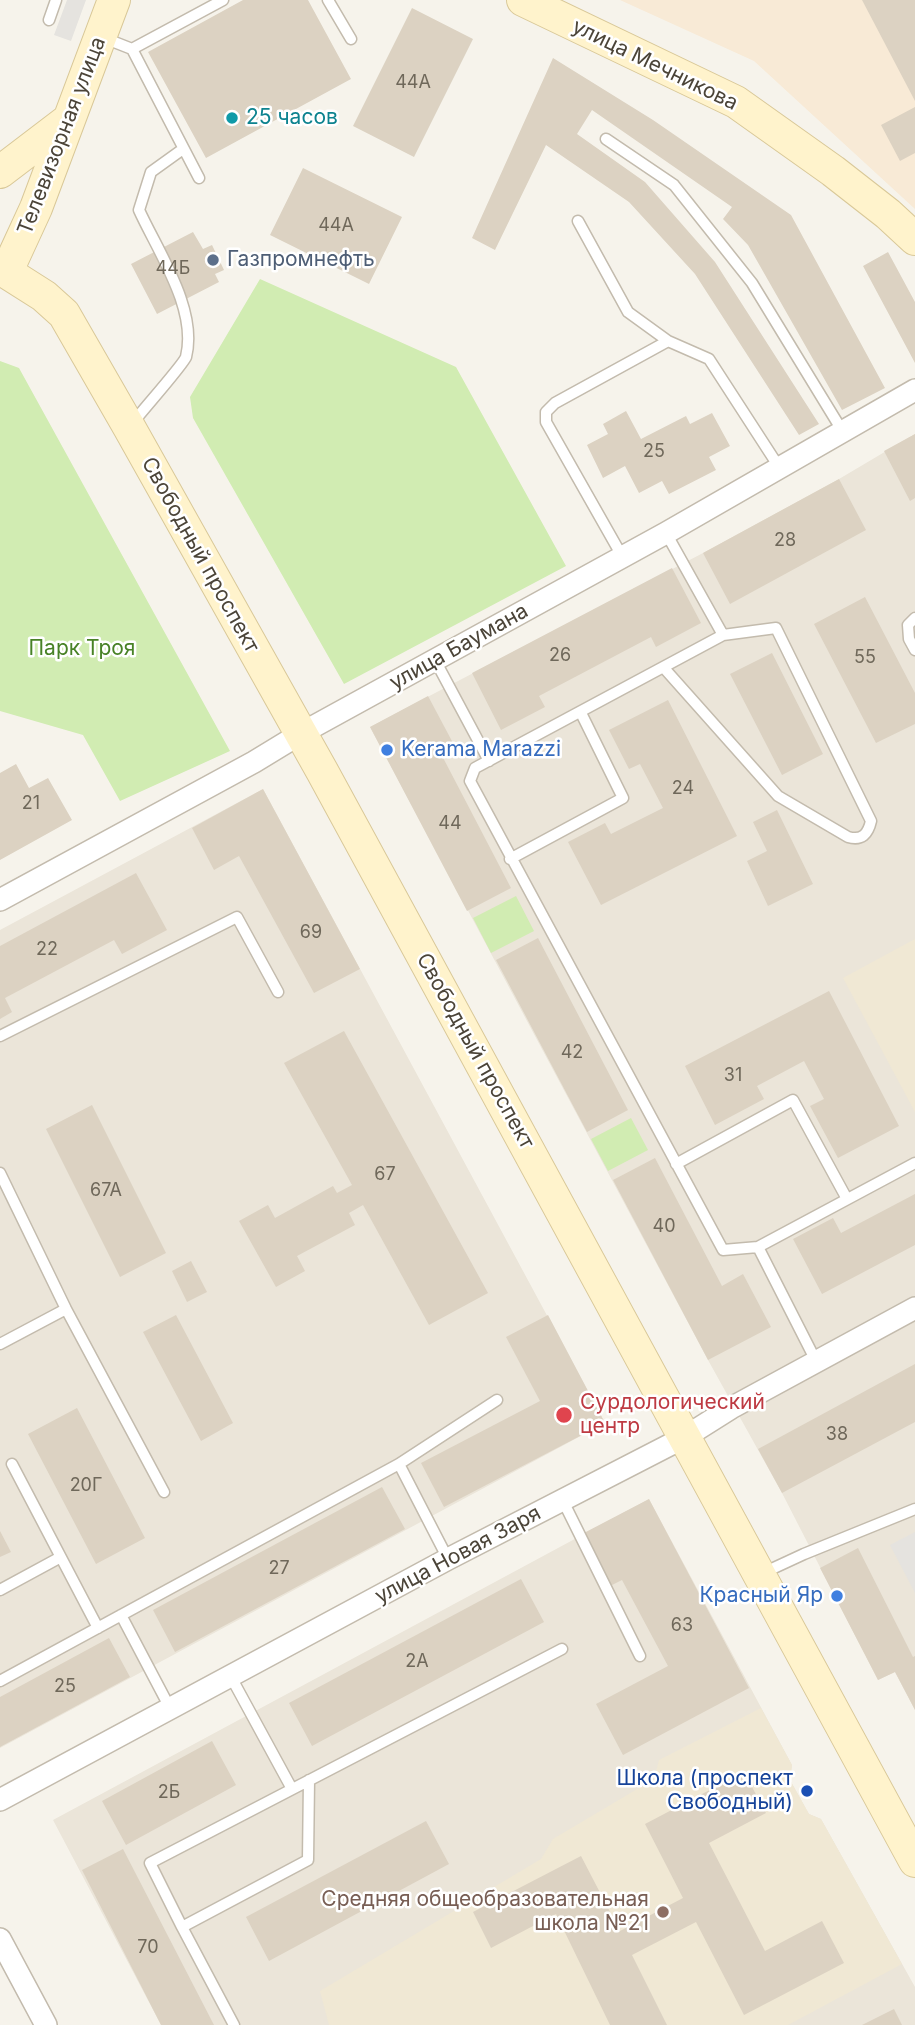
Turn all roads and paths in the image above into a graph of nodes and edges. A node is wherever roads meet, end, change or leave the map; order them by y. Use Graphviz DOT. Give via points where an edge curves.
graph roads {
  1 [pos="56,0"];
  2 [pos="114,0"];
  3 [pos="223,0"];
  4 [pos="328,0"];
  5 [pos="523,0"];
  6 [pos="49,20"];
  7 [pos="101,37"];
  8 [pos="351,39"];
  9 [pos="132,50"];
  10 [pos="66,121"];
  11 [pos="606,139"];
  12 [pos="183,149"];
  13 [pos="0,172"];
  14 [pos="199,178"];
  15 [pos="578,221"];
  16 [pos="915,239"];
  17 [pos="3,269"];
  18 [pos="668,341"];
  19 [pos="915,390"];
  20 [pos="129,427"];
  21 [pos="842,432"];
  22 [pos="779,467"];
  23 [pos="666,533"];
  24 [pos="622,556"];
  25 [pos="915,618"];
  26 [pos="723,635"];
  27 [pos="915,650"];
  28 [pos="435,660"];
  29 [pos="664,668"];
  30 [pos="581,713"];
  31 [pos="300,734"];
  32 [pos="489,761"];
  33 [pos="510,859"];
  34 [pos="0,900"];
  35 [pos="278,992"];
  36 [pos="0,1036"];
  37 [pos="915,1163"];
  38 [pos="676,1164"];
  39 [pos="0,1172"];
  40 [pos="847,1199"];
  41 [pos="758,1247"];
  42 [pos="915,1308"];
  43 [pos="66,1309"];
  44 [pos="0,1345"];
  45 [pos="816,1361"];
  46 [pos="497,1400"];
  47 [pos="685,1437"];
  48 [pos="12,1464"];
  49 [pos="399,1464"];
  50 [pos="164,1492"];
  51 [pos="563,1501"];
  52 [pos="915,1510"];
  53 [pos="60,1558"];
  54 [pos="448,1559"];
  55 [pos="761,1574"];
  56 [pos="0,1590"];
  57 [pos="121,1615"];
  58 [pos="98,1628"];
  59 [pos="562,1648"];
  60 [pos="640,1656"];
  61 [pos="231,1677"];
  62 [pos="0,1681"];
  63 [pos="170,1708"];
  64 [pos="309,1780"];
  65 [pos="292,1789"];
  66 [pos="0,1800"];
  67 [pos="915,1861"];
  68 [pos="182,1927"];
  69 [pos="0,1940"];
  70 [pos="46,2025"];
  71 [pos="234,2025"];
  1 -- 6 [label="lane"];
  2 -- 7 [label="main road, Телевизорная улица"];
  3 -- 9 [label="lane"];
  4 -- 8 [label="lane"];
  5 -- 16 [label="main road, улица Мечникова" via="736,102 832,171"];
  7 -- 9 [label="lane"];
  7 -- 10 [label="main road, Телевизорная улица"];
  9 -- 12 [label="lane"];
  10 -- 13 [label="main road"];
  10 -- 17 [label="main road, Телевизорная улица" via="36,208"];
  11 -- 21 [label="lane" via="674,185 751,283"];
  12 -- 14 [label="lane"];
  12 -- 20 [label="lane" via="151,172 139,210 180,291 186,358"];
  15 -- 18 [label="lane" via="628,312"];
  17 -- 20 [label="main road, Свободный проспект" via="64,314"];
  18 -- 22 [label="lane" via="709,359"];
  18 -- 24 [label="lane" via="546,412 547,422"];
  19 -- 21 [label="street, улица Баумана"];
  20 -- 31 [label="main road, Свободный проспект"];
  21 -- 22 [label="street, улица Баумана"];
  22 -- 23 [label="street, улица Баумана"];
  23 -- 24 [label="street, улица Баумана"];
  23 -- 26 [label="lane"];
  24 -- 28 [label="street, улица Баумана"];
  25 -- 27 [label="lane" via="908,625"];
  26 -- 29 [label="lane"];
  26 -- 29 [label="lane" via="776,628 871,821 869,832 861,838 848,837 778,796"];
  28 -- 31 [label="street, улица Баумана"];
  28 -- 32 [label="lane"];
  29 -- 30 [label="lane"];
  30 -- 32 [label="lane"];
  30 -- 33 [label="lane" via="623,798"];
  31 -- 34 [label="street, улица Баумана"];
  31 -- 47 [label="main road, Свободный проспект"];
  32 -- 33 [label="lane" via="475,768 470,781"];
  33 -- 38 [label="lane"];
  35 -- 36 [label="lane" via="237,917"];
  37 -- 40 [label="lane"];
  38 -- 40 [label="lane" via="793,1100"];
  38 -- 41 [label="lane" via="723,1250"];
  39 -- 43 [label="lane"];
  40 -- 41 [label="lane"];
  41 -- 45 [label="lane"];
  42 -- 45 [label="street, улица Новая Заря"];
  43 -- 44 [label="lane"];
  43 -- 50 [label="lane"];
  45 -- 47 [label="street, улица Новая Заря"];
  46 -- 49 [label="lane"];
  47 -- 51 [label="street, улица Новая Заря"];
  47 -- 55 [label="main road, Свободный проспект"];
  48 -- 53 [label="lane"];
  49 -- 54 [label="lane"];
  49 -- 57 [label="lane"];
  51 -- 54 [label="street, улица Новая Заря"];
  51 -- 60 [label="lane"];
  52 -- 55 [label="lane"];
  53 -- 56 [label="lane"];
  53 -- 58 [label="lane"];
  54 -- 61 [label="street, улица Новая Заря"];
  55 -- 67 [label="main road, Свободный проспект"];
  57 -- 58 [label="lane"];
  57 -- 63 [label="lane"];
  58 -- 62 [label="lane"];
  59 -- 64 [label="lane"];
  61 -- 63 [label="street, улица Новая Заря"];
  61 -- 65 [label="lane"];
  63 -- 66 [label="street, улица Новая Заря"];
  64 -- 65 [label="lane"];
  64 -- 68 [label="lane" via="308,1860"];
  65 -- 68 [label="lane" via="150,1863"];
  68 -- 71 [label="lane"];
  69 -- 70 [label="street"];
}
